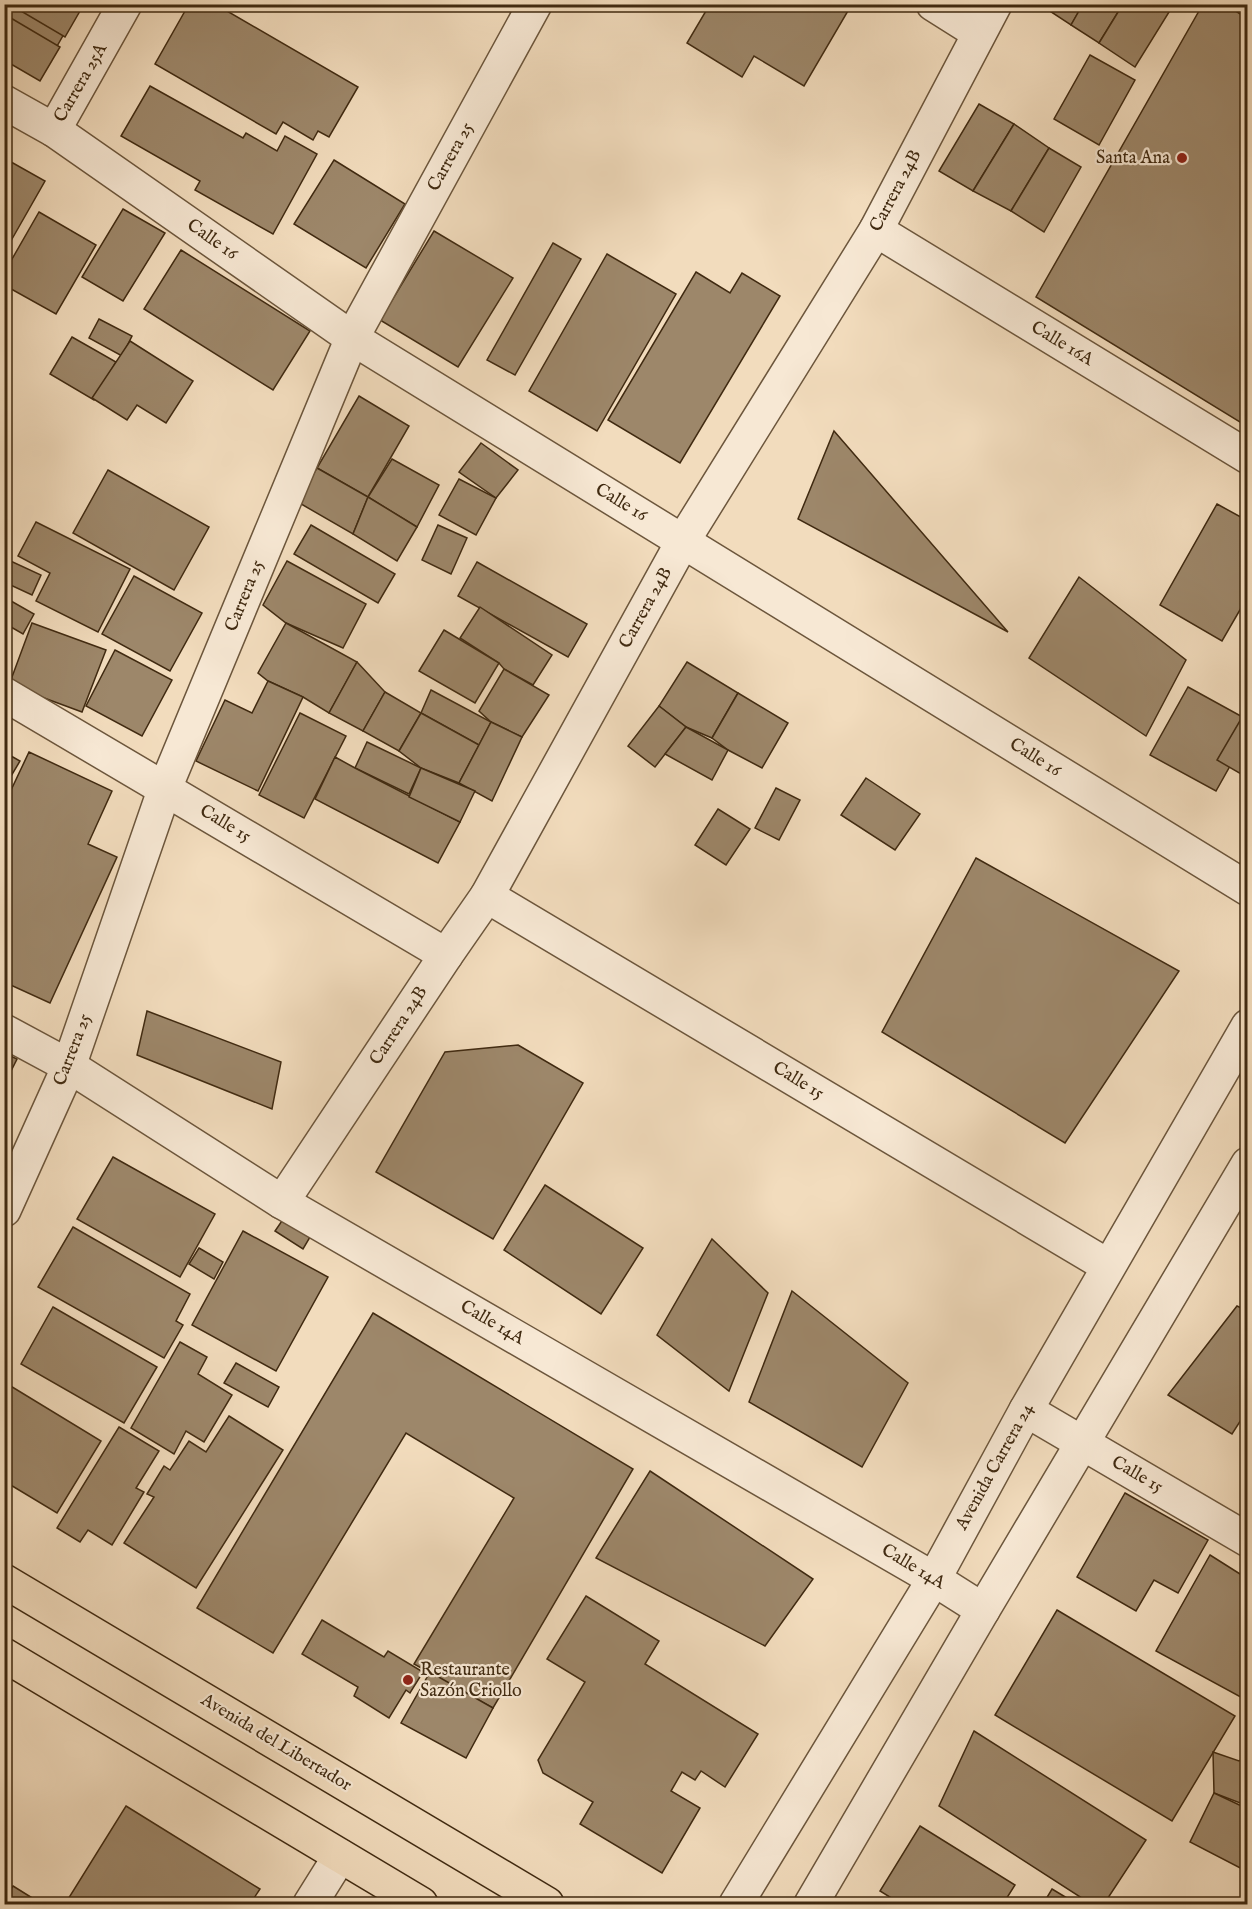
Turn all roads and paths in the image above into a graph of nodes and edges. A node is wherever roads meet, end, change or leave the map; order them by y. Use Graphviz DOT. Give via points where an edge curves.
graph roads {
  1 [pos="125,4"];
  2 [pos="535,4"];
  3 [pos="933,4"];
  4 [pos="995,4"];
  5 [pos="979,33"];
  6 [pos="4,102"];
  7 [pos="54,130"];
  8 [pos="876,230"];
  9 [pos="352,338"];
  10 [pos="1248,457"];
  11 [pos="683,541"];
  12 [pos="4,694"];
  13 [pos="165,788"];
  14 [pos="1248,889"];
  15 [pos="487,896"];
  16 [pos="446,955"];
  17 [pos="1248,1026"];
  18 [pos="4,1031"];
  19 [pos="69,1066"];
  20 [pos="1248,1164"];
  21 [pos="282,1202"];
  22 [pos="4,1210"];
  23 [pos="1108,1266"];
  24 [pos="1026,1410"];
  25 [pos="1082,1443"];
  26 [pos="1248,1540"];
  27 [pos="934,1579"];
  28 [pos="4,1581"];
  29 [pos="983,1610"];
  30 [pos="4,1655"];
  31 [pos="340,1856"];
  32 [pos="310,1905"];
  33 [pos="420,1905"];
  34 [pos="547,1905"];
  35 [pos="736,1905"];
  36 [pos="811,1905"];
  1 -- 7 [label="street, Carrera 25A"];
  2 -- 9 [label="street, Carrera 25"];
  3 -- 5 [label="street"];
  4 -- 5 [label="street, Carrera 24B"];
  5 -- 8 [label="street, Carrera 24B"];
  6 -- 7 [label="street, Calle 16"];
  7 -- 9 [label="street, Calle 16"];
  8 -- 10 [label="street, Calle 16A"];
  8 -- 11 [label="street, Carrera 24B"];
  9 -- 11 [label="street, Calle 16"];
  9 -- 13 [label="street, Carrera 25"];
  11 -- 14 [label="street, Calle 16"];
  11 -- 15 [label="street, Carrera 24B"];
  12 -- 13 [label="street, Calle 15"];
  13 -- 16 [label="street, Calle 15"];
  13 -- 19 [label="street, Carrera 25"];
  15 -- 16 [label="street, Carrera 24B"];
  15 -- 23 [label="street, Calle 15"];
  16 -- 21 [label="street, Carrera 24B"];
  17 -- 23 [label="street, Avenida Carrera 24"];
  18 -- 19 [label="street, Calle 14A"];
  19 -- 21 [label="street, Calle 14A"];
  19 -- 22 [label="street, Carrera 25"];
  20 -- 25 [label="street"];
  21 -- 27 [label="street, Calle 14A"];
  23 -- 24 [label="street, Avenida Carrera 24"];
  24 -- 25 [label="street, Calle 15"];
  24 -- 27 [label="street, Avenida Carrera 24"];
  25 -- 26 [label="street, Calle 15"];
  25 -- 29 [label="street"];
  27 -- 29 [label="street, Calle 14A"];
  27 -- 35 [label="street, Avenida Carrera 24"];
  28 -- 34 [label="main road, Avenida del Libertador"];
  29 -- 36 [label="street"];
  30 -- 31 [label="main road"];
  31 -- 32 [label="street"];
  31 -- 33 [label="main road"];
}
